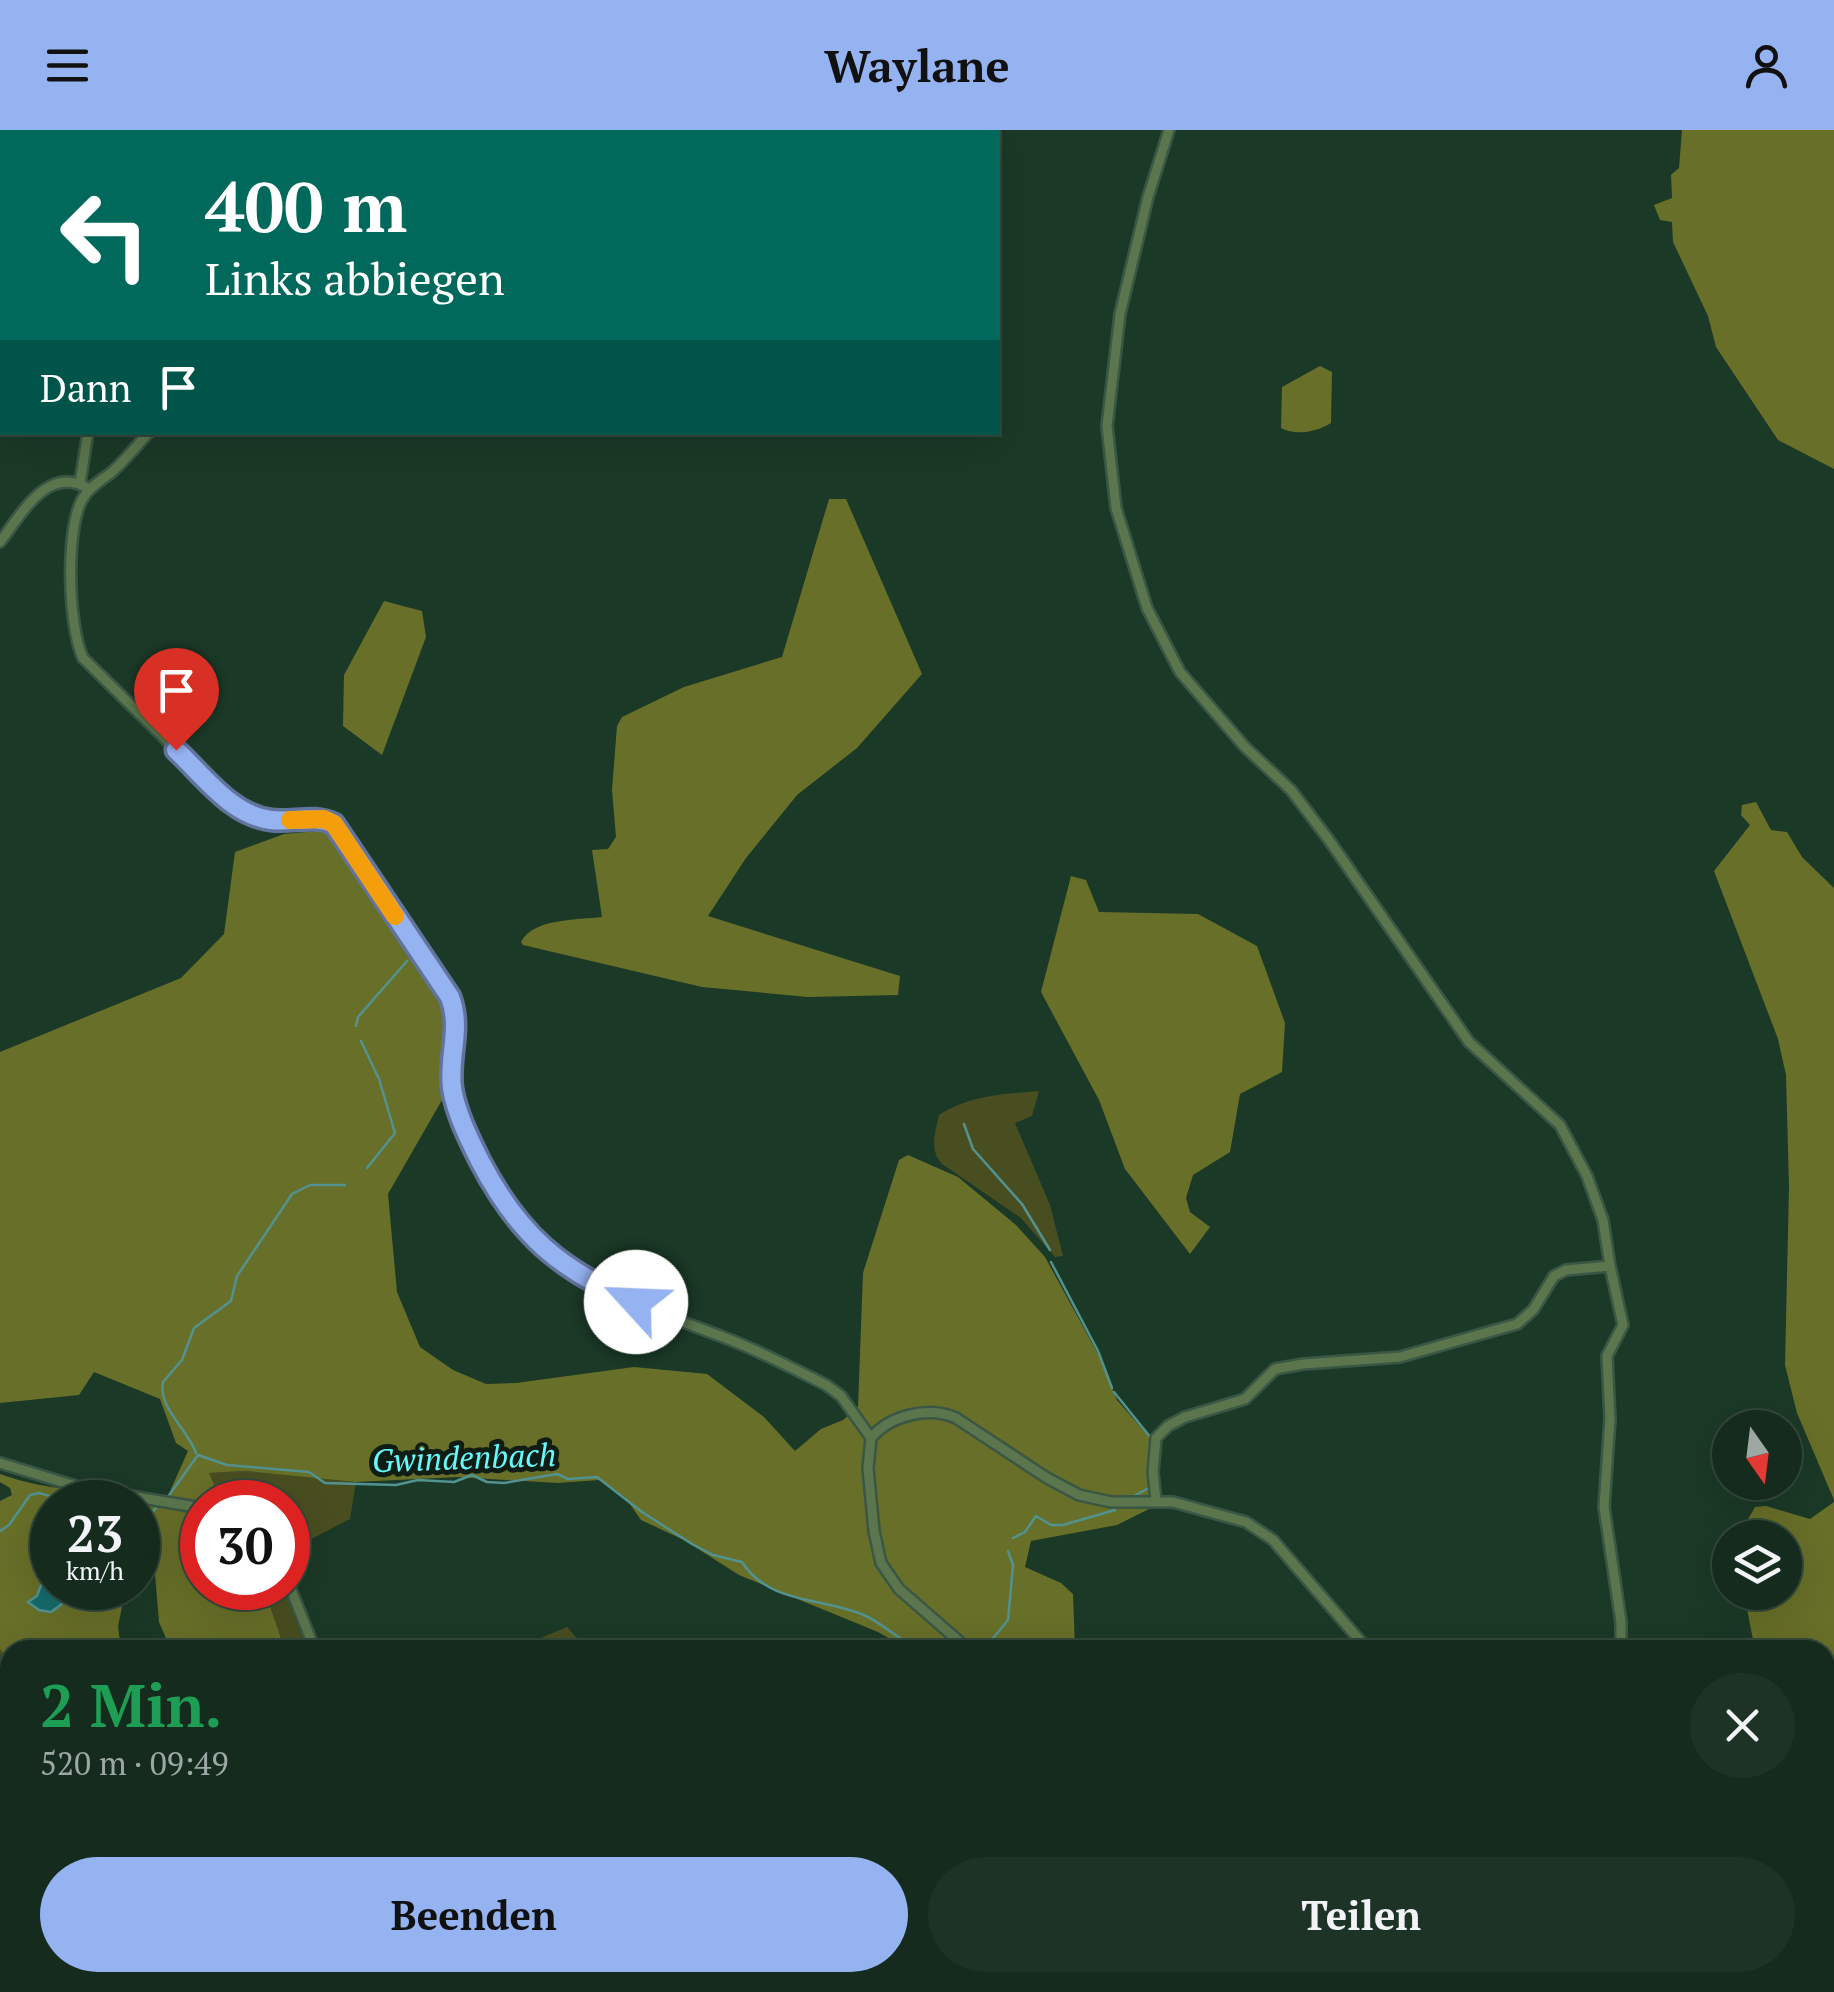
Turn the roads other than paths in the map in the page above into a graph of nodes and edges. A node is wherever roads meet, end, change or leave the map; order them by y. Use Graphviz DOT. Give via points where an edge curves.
graph roads {
  1 [pos="1169,130"];
  2 [pos="88,435"];
  3 [pos="146,435"];
  4 [pos="84,486"];
  5 [pos="0,542"];
  6 [pos="1610,1266"];
  7 [pos="871,1438"];
  8 [pos="0,1462"];
  9 [pos="1156,1502"];
  10 [pos="180,1504"];
  11 [pos="300,1610"];
  12 [pos="312,1640"];
  13 [pos="958,1640"];
  14 [pos="1359,1640"];
  15 [pos="1621,1640"];
  1 -- 6 [label="street" via="1120,314 1107,426 1116,508 1147,608 1180,672 1291,790 1469,1042 1560,1125 1603,1220"];
  2 -- 4 [label="street"];
  3 -- 4 [label="street" via="114,470"];
  4 -- 5 [label="street" via="48,484"];
  4 -- 7 [label="street" via="71,550 83,658 246,813 284,821 324,819 340,831 450,997 457,1027 455,1100 474,1150 518,1224 592,1282 826,1385"];
  6 -- 9 [label="street" via="1554,1276 1517,1324 1400,1357 1276,1370 1245,1399 1168,1426 1156,1438"];
  6 -- 15 [label="street" via="1624,1325 1608,1356 1604,1506"];
  7 -- 9 [label="street" via="898,1420 942,1413 1069,1491 1100,1500"];
  7 -- 13 [label="street" via="868,1468 881,1563 899,1589"];
  8 -- 10 [label="street" via="82,1488"];
  9 -- 14 [label="street" via="1226,1514 1262,1531"];
  11 -- 12 [label="street"];
}
